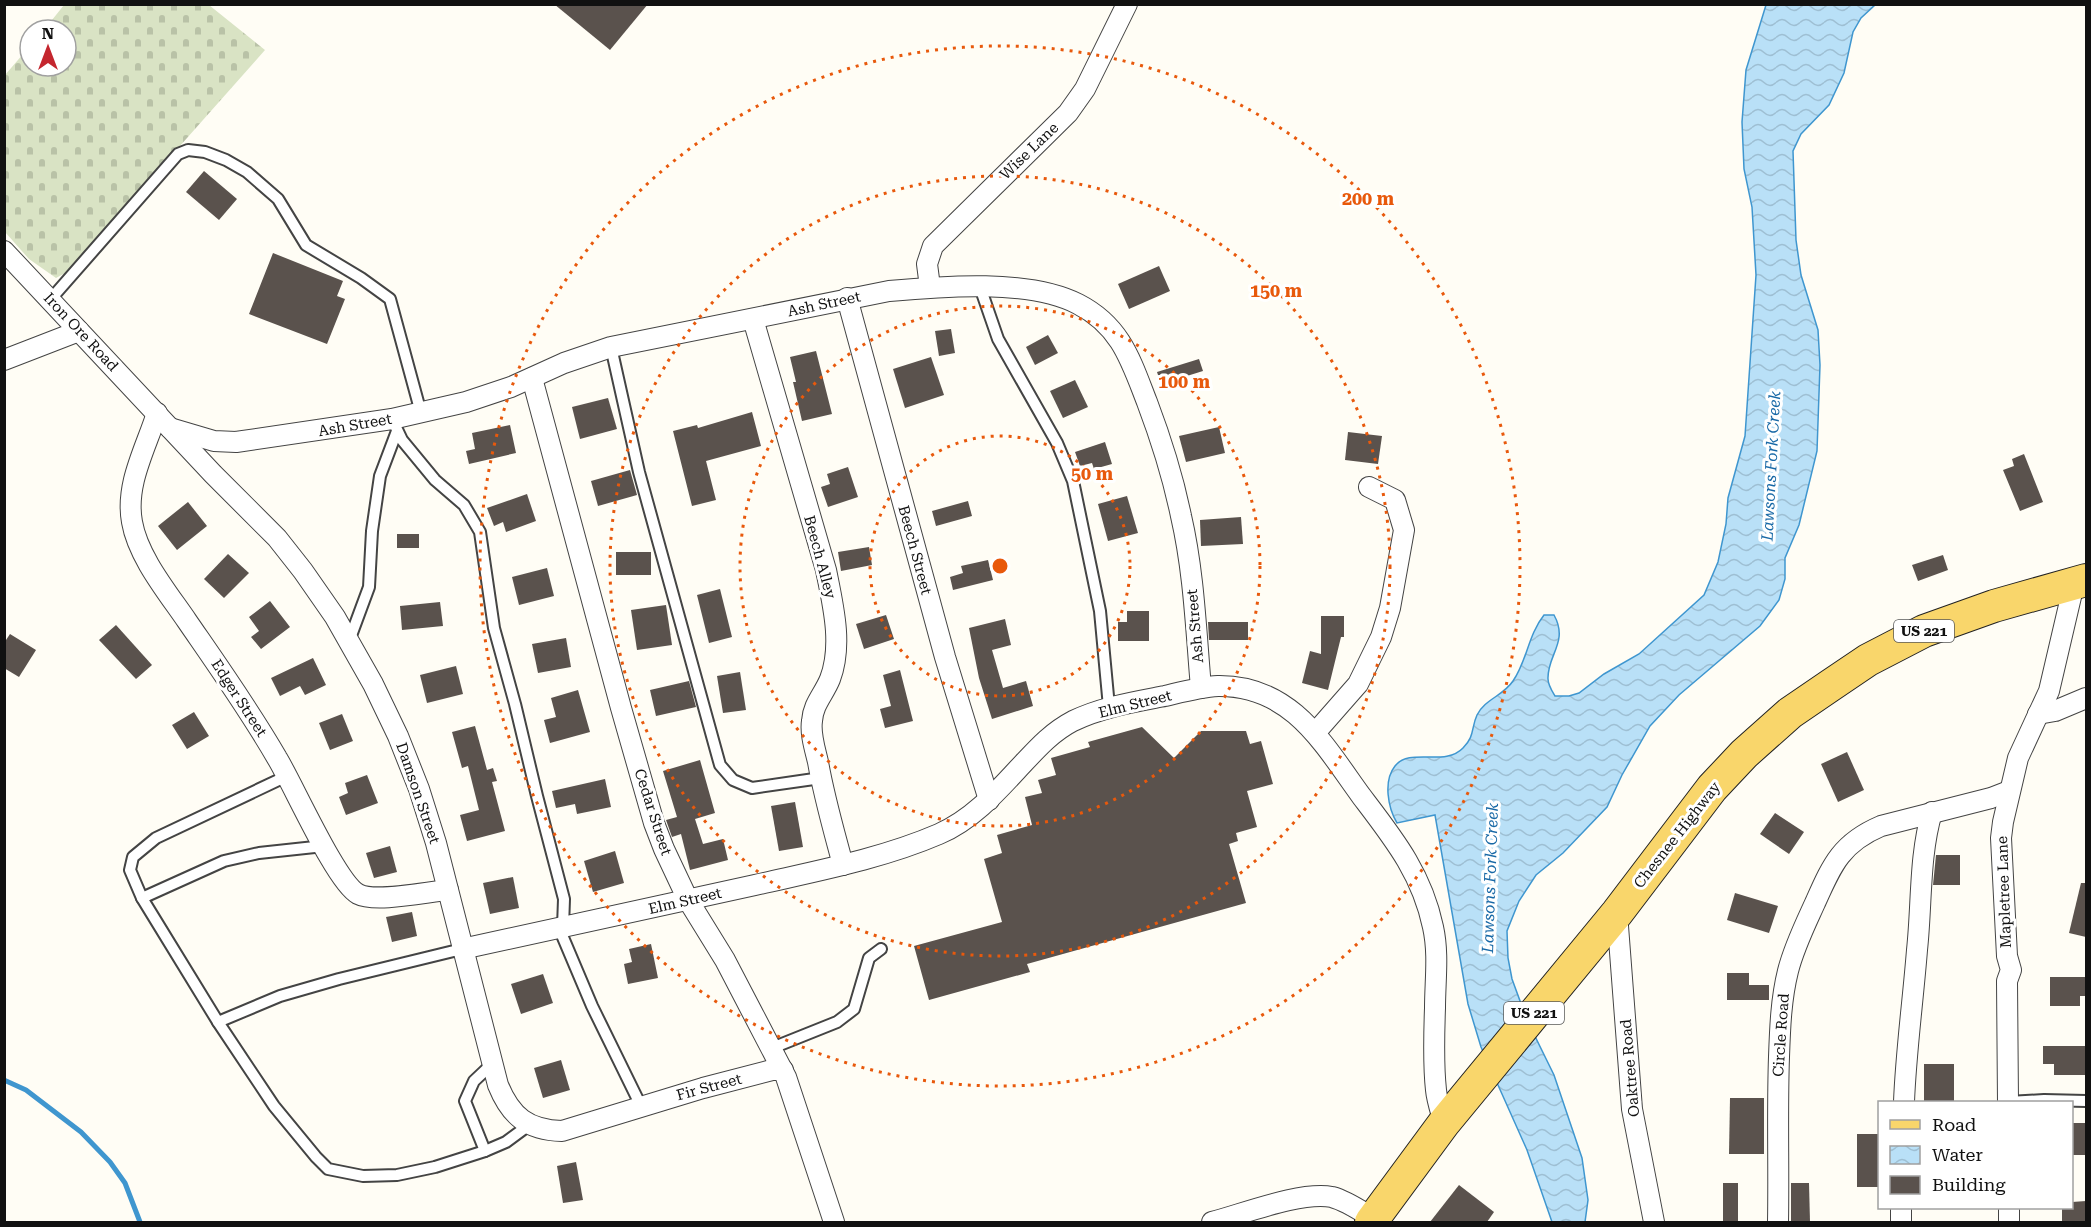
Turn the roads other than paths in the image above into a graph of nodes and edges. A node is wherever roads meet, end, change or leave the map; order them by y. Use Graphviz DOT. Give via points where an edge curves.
graph roads {
  1 [pos="1127,4"];
  2 [pos="4,251"];
  3 [pos="930,287"];
  4 [pos="980,287"];
  5 [pos="847,298"];
  6 [pos="50,300"];
  7 [pos="753,319"];
  8 [pos="80,332"];
  9 [pos="611,347"];
  10 [pos="4,360"];
  11 [pos="532,378"];
  12 [pos="157,413"];
  13 [pos="420,413"];
  14 [pos="395,425"];
  15 [pos="170,428"];
  16 [pos="1369,488"];
  17 [pos="2080,582"];
  18 [pos="349,641"];
  19 [pos="1201,688"];
  20 [pos="2086,698"];
  21 [pos="1109,707"];
  22 [pos="2038,714"];
  23 [pos="1315,734"];
  24 [pos="287,776"];
  25 [pos="821,778"];
  26 [pos="2009,791"];
  27 [pos="989,800"];
  28 [pos="1932,812"];
  29 [pos="324,846"];
  30 [pos="843,865"];
  31 [pos="448,890"];
  32 [pos="142,898"];
  33 [pos="688,900"];
  34 [pos="1617,913"];
  35 [pos="561,927"];
  36 [pos="462,949"];
  37 [pos="881,949"];
  38 [pos="218,1022"];
  39 [pos="772,1048"];
  40 [pos="492,1064"];
  41 [pos="783,1070"];
  42 [pos="1905,1101"];
  43 [pos="2008,1101"];
  44 [pos="2026,1101"];
  45 [pos="2086,1101"];
  46 [pos="638,1107"];
  47 [pos="1444,1123"];
  48 [pos="529,1125"];
  49 [pos="485,1151"];
  50 [pos="1372,1221"];
  51 [pos="834,1222"];
  52 [pos="1212,1222"];
  53 [pos="1654,1222"];
  54 [pos="1778,1222"];
  1 -- 3 [label="street, Wise Lane" via="1068,113 933,246 927,264"];
  2 -- 6 [label="street, Iron Ore Road"];
  3 -- 4 [label="street, Ash Street"];
  3 -- 5 [label="street, Ash Street"];
  4 -- 19 [label="street, Ash Street" via="1057,295 1079,305 1100,318 1129,355 1182,517"];
  4 -- 21 [label="lane" via="998,339 1057,443 1073,481 1100,611"];
  5 -- 7 [label="street, Ash Street"];
  5 -- 27 [label="street, Beech Street" via="945,657"];
  6 -- 8 [label="street, Iron Ore Road"];
  6 -- 13 [label="lane" via="178,154 188,150 205,152 247,172 278,199 306,245 390,298"];
  7 -- 9 [label="street, Ash Street"];
  7 -- 25 [label="street, Beech Alley" via="832,600 837,640 834,666 811,722"];
  8 -- 10 [label="street"];
  8 -- 12 [label="street, Iron Ore Road"];
  9 -- 11 [label="street, Ash Street"];
  9 -- 25 [label="lane" via="639,472 720,765 733,780 752,788"];
  11 -- 13 [label="street, Ash Street" via="466,402"];
  11 -- 33 [label="street, Cedar Street" via="654,823"];
  12 -- 15 [label="street, Damson Street"];
  12 -- 24 [label="street, Edger Street" via="136,470 131,499 135,534 158,578 250,713"];
  13 -- 14 [label="street, Ash Street"];
  14 -- 15 [label="street, Ash Street" via="236,442 214,441"];
  14 -- 18 [label="lane" via="380,476 369,587"];
  14 -- 35 [label="lane" via="402,440 435,480 464,505 480,532 494,628 564,899"];
  15 -- 18 [label="street, Damson Street" via="277,538"];
  16 -- 23 [label="street" via="1395,500 1404,530 1390,608 1382,637 1358,684"];
  17 -- 22 [label="street, Mapletree Lane" via="2049,691"];
  17 -- 34 [label="main road, Chesnee Highway / US 221" via="1924,631 1868,660 1790,713 1712,788"];
  18 -- 31 [label="street, Damson Street" via="402,746 426,810"];
  19 -- 21 [label="street, Elm Street"];
  19 -- 23 [label="street, Elm Street" via="1234,687 1266,695 1293,711"];
  20 -- 22 [label="street"];
  21 -- 27 [label="street, Elm Street" via="1057,731"];
  22 -- 26 [label="street, Mapletree Lane" via="2018,758"];
  23 -- 47 [label="street, Elm Street" via="1404,852 1426,901 1437,954 1436,1093"];
  24 -- 29 [label="street, Edger Street"];
  24 -- 32 [label="lane" via="156,838 133,857 130,870"];
  25 -- 30 [label="street, Beech Alley"];
  26 -- 28 [label="street, Circle Road"];
  26 -- 43 [label="street, Mapletree Lane" via="2001,838 2011,970 2007,981"];
  27 -- 30 [label="street, Elm Street" via="939,834"];
  28 -- 42 [label="street" via="1924,851"];
  28 -- 54 [label="street, Circle Road" via="1881,826 1850,843 1829,871 1793,951 1780,1015"];
  29 -- 31 [label="street, Edger Street" via="347,885 358,894 374,898"];
  29 -- 32 [label="lane" via="224,861"];
  30 -- 33 [label="street, Elm Street"];
  31 -- 36 [label="street, Damson Street"];
  32 -- 38 [label="lane"];
  33 -- 35 [label="street, Elm Street"];
  33 -- 39 [label="street, Cedar Street"];
  34 -- 47 [label="main road, Chesnee Highway / US 221"];
  34 -- 53 [label="street, Oaktree Road" via="1632,1109"];
  35 -- 36 [label="street, Elm Street"];
  35 -- 46 [label="lane"];
  36 -- 38 [label="lane" via="290,993"];
  36 -- 40 [label="street, Damson Street"];
  37 -- 39 [label="lane" via="869,958 854,1009 837,1022"];
  38 -- 49 [label="lane" via="274,1106 328,1169 363,1176 398,1176"];
  39 -- 41 [label="street, Cedar Street"];
  40 -- 48 [label="street, Damson Street" via="504,1101"];
  40 -- 49 [label="lane" via="474,1081 465,1101"];
  41 -- 46 [label="street, Fir Street"];
  41 -- 51 [label="street, Cedar Street"];
  44 -- 45 [label="lane"];
  46 -- 48 [label="street" via="562,1131 545,1131"];
  47 -- 50 [label="main road, Chesnee Highway / US 221"];
  48 -- 49 [label="lane"];
  50 -- 52 [label="street" via="1350,1204 1332,1197 1313,1196"];
}
